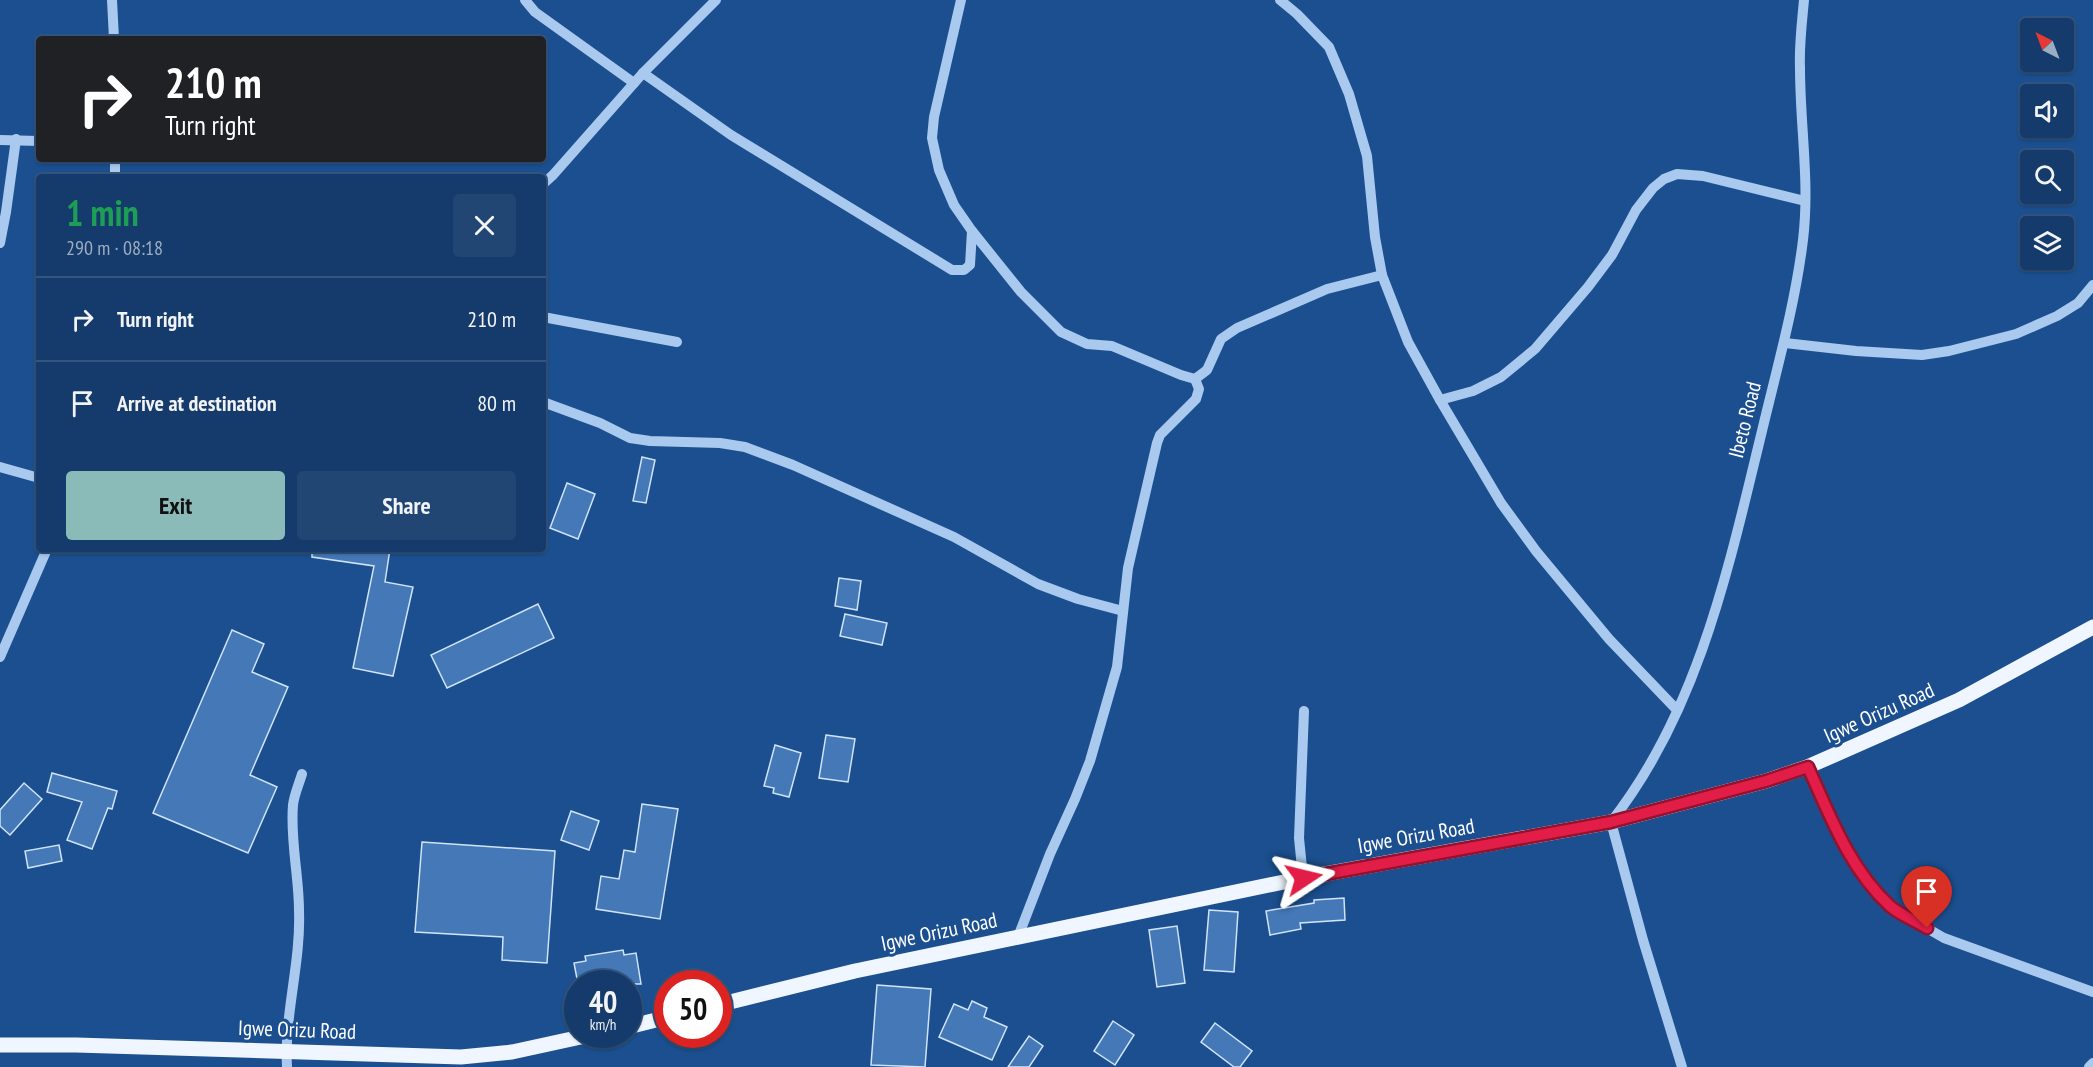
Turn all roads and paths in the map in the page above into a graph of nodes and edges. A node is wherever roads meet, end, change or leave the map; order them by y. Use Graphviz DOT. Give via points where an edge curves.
graph roads {
  1 [pos="112,0"];
  2 [pos="525,0"];
  3 [pos="716,0"];
  4 [pos="961,0"];
  5 [pos="1280,0"];
  6 [pos="1804,0"];
  7 [pos="114,36"];
  8 [pos="643,73"];
  9 [pos="634,83"];
  10 [pos="16,139"];
  11 [pos="0,140"];
  12 [pos="36,141"];
  13 [pos="546,182"];
  14 [pos="1805,201"];
  15 [pos="972,231"];
  16 [pos="0,243"];
  17 [pos="1382,275"];
  18 [pos="2093,285"];
  19 [pos="546,318"];
  20 [pos="677,342"];
  21 [pos="1785,343"];
  22 [pos="1195,379"];
  23 [pos="1440,400"];
  24 [pos="546,403"];
  25 [pos="0,467"];
  26 [pos="36,477"];
  27 [pos="46,552"];
  28 [pos="1123,611"];
  29 [pos="2093,627"];
  30 [pos="0,657"];
  31 [pos="1677,710"];
  32 [pos="1304,711"];
  33 [pos="1808,767"];
  34 [pos="302,774"];
  35 [pos="1611,822"];
  36 [pos="1304,878"];
  37 [pos="1018,937"];
  38 [pos="2093,992"];
  39 [pos="732,1002"];
  40 [pos="564,1041"];
  41 [pos="0,1045"];
  42 [pos="286,1051"];
  43 [pos="2093,1063"];
  44 [pos="287,1067"];
  45 [pos="1682,1067"];
  46 [pos="2089,1067"];
  1 -- 7 [label="street"];
  2 -- 9 [label="street" via="535,12"];
  3 -- 8 [label="street"];
  4 -- 15 [label="street" via="933,117 932,138 939,171 954,205"];
  5 -- 17 [label="street" via="1329,47 1349,94 1367,156"];
  6 -- 14 [label="street, Ibeto Road" via="1800,68"];
  8 -- 9 [label="street"];
  8 -- 15 [label="street" via="731,135 952,270 964,270 970,265"];
  9 -- 13 [label="street"];
  10 -- 11 [label="street"];
  10 -- 12 [label="street"];
  10 -- 16 [label="street"];
  14 -- 21 [label="street, Ibeto Road" via="1803,240"];
  14 -- 23 [label="street" via="1703,176 1677,174 1664,178 1636,210 1612,255 1588,287 1535,348 1501,377 1473,391"];
  15 -- 22 [label="street" via="1021,292 1061,332 1087,344 1112,346"];
  17 -- 22 [label="street" via="1327,289 1237,328 1221,339 1207,370"];
  17 -- 23 [label="street" via="1408,342"];
  18 -- 21 [label="street" via="2078,303 2058,316 2016,334 1949,351 1922,355"];
  19 -- 20 [label="street"];
  21 -- 31 [label="street, Ibeto Road" via="1731,561 1707,639"];
  22 -- 28 [label="street" via="1199,389 1196,399 1160,435 1157,443 1128,568"];
  23 -- 31 [label="street" via="1501,503 1536,551 1609,639"];
  24 -- 28 [label="street" via="630,438 745,447 954,537 1038,584"];
  25 -- 26 [label="street"];
  27 -- 30 [label="street"];
  28 -- 37 [label="street" via="1117,667 1090,761"];
  29 -- 33 [label="main road, Igwe Orizu Road" via="1959,700"];
  31 -- 35 [label="street, Ibeto Road" via="1634,792"];
  32 -- 36 [label="street" via="1299,838"];
  33 -- 35 [label="main road, Igwe Orizu Road"];
  33 -- 38 [label="street" via="1850,858 1892,908 1944,938"];
  34 -- 42 [label="street" via="293,802 292,835 300,911"];
  35 -- 36 [label="main road, Igwe Orizu Road"];
  35 -- 45 [label="street"];
  36 -- 37 [label="main road, Igwe Orizu Road"];
  37 -- 39 [label="main road, Igwe Orizu Road"];
  40 -- 42 [label="main road, Igwe Orizu Road" via="512,1052 461,1057"];
  41 -- 42 [label="main road, Igwe Orizu Road"];
  42 -- 44 [label="street"];
  43 -- 46 [label="street"];
}
